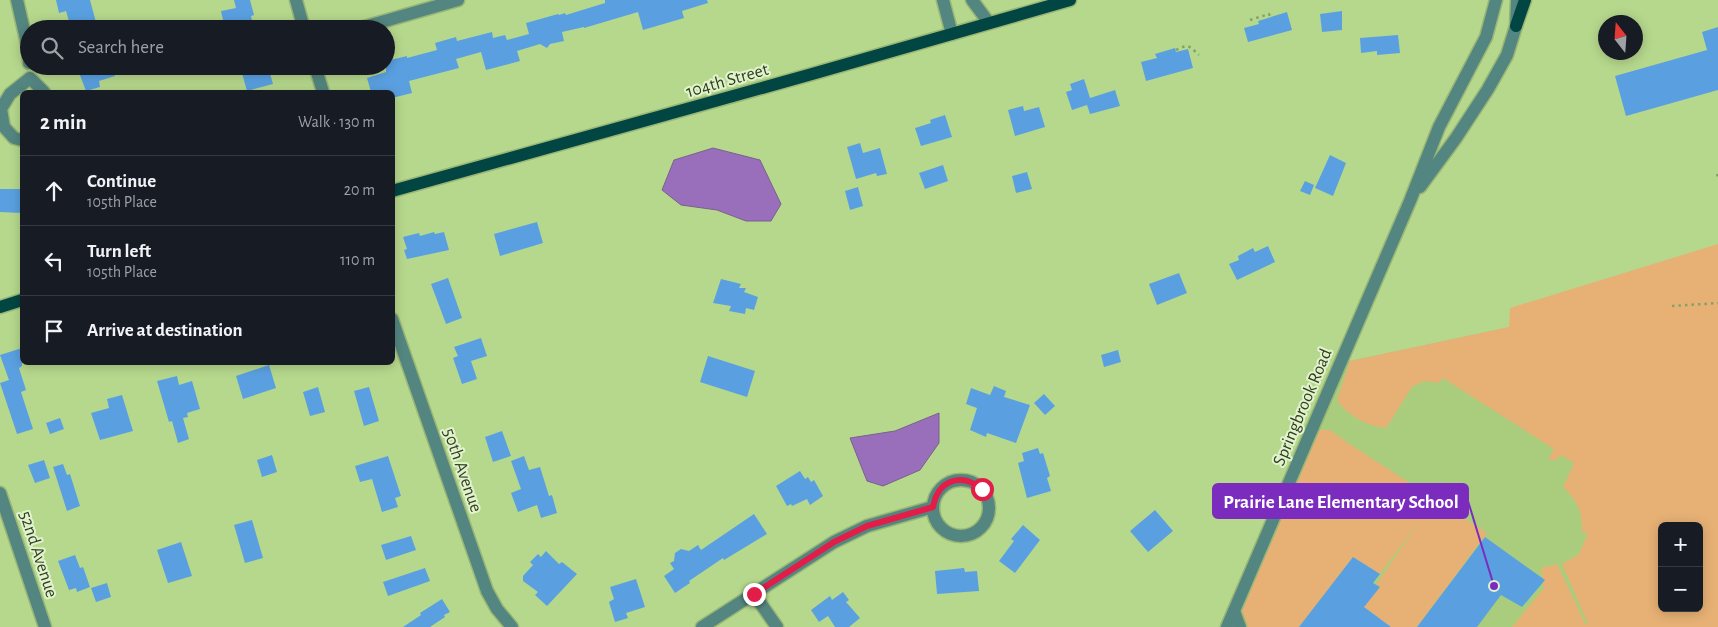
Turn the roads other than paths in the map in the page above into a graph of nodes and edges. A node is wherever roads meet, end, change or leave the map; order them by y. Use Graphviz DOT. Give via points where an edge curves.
graph roads {
  1 [pos="17,0"];
  2 [pos="296,0"];
  3 [pos="458,0"];
  4 [pos="942,0"];
  5 [pos="972,0"];
  6 [pos="1070,0"];
  7 [pos="1496,0"];
  8 [pos="1517,0"];
  9 [pos="1525,0"];
  10 [pos="22,20"];
  11 [pos="302,20"];
  12 [pos="388,20"];
  13 [pos="989,23"];
  14 [pos="1516,26"];
  15 [pos="952,34"];
  16 [pos="24,75"];
  17 [pos="33,75"];
  18 [pos="318,75"];
  19 [pos="43,90"];
  20 [pos="322,90"];
  21 [pos="20,140"];
  22 [pos="395,190"];
  23 [pos="1410,201"];
  24 [pos="20,301"];
  25 [pos="0,307"];
  26 [pos="395,329"];
  27 [pos="0,493"];
  28 [pos="933,507"];
  29 [pos="754,594"];
  30 [pos="1234,611"];
  31 [pos="45,627"];
  32 [pos="512,627"];
  33 [pos="702,627"];
  34 [pos="778,627"];
  35 [pos="1227,627"];
  36 [pos="1240,627"];
  1 -- 10 [label="street"];
  2 -- 11 [label="street"];
  3 -- 12 [label="street"];
  4 -- 15 [label="street"];
  5 -- 13 [label="street"];
  6 -- 13 [label="main road, 104th Street"];
  7 -- 23 [label="street, Springbrook Road" via="1486,37 1439,127"];
  8 -- 14 [label="street, Springbrook Road"];
  9 -- 14 [label="main road"];
  13 -- 15 [label="main road, 104th Street"];
  14 -- 23 [label="street, Springbrook Road" via="1507,55 1488,89"];
  15 -- 22 [label="main road, 104th Street"];
  16 -- 21 [label="street" via="1,109 4,127 14,138"];
  17 -- 19 [label="street"];
  18 -- 20 [label="street"];
  23 -- 30 [label="street, Springbrook Road"];
  24 -- 25 [label="main road"];
  26 -- 32 [label="street, 50th Avenue" via="487,591"];
  27 -- 31 [label="street, 52nd Avenue"];
  28 -- 28 [label="street" via="939,490 956,480 975,483 988,498 990,507 984,524 970,535 961,536 944,531 934,516"];
  28 -- 29 [label="street" via="867,526 834,542"];
  29 -- 33 [label="street"];
  29 -- 34 [label="street"];
  30 -- 35 [label="street, Springbrook Road"];
  30 -- 36 [label="street"];
}
